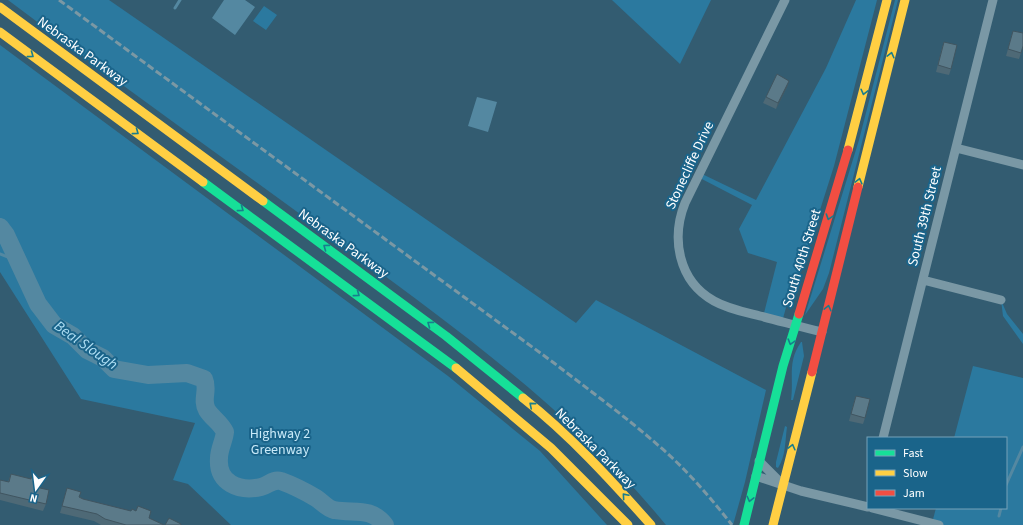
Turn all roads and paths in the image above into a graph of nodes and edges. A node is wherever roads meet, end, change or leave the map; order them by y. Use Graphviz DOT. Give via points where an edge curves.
graph roads {
  1 [pos="785,0"];
  2 [pos="887,0"];
  3 [pos="905,0"];
  4 [pos="993,0"];
  5 [pos="0,7"];
  6 [pos="0,32"];
  7 [pos="956,148"];
  8 [pos="1023,165"];
  9 [pos="923,280"];
  10 [pos="1001,300"];
  11 [pos="795,325"];
  12 [pos="822,332"];
  13 [pos="883,437"];
  14 [pos="759,461"];
  15 [pos="756,476"];
  16 [pos="783,485"];
  17 [pos="867,507"];
  18 [pos="876,509"];
  19 [pos="628,525"];
  20 [pos="651,525"];
  21 [pos="744,525"];
  22 [pos="773,525"];
  23 [pos="939,525"];
  1 -- 11 [label="street, Stonecliffe Drive" via="685,203 680,215 677,239 687,274 694,285 712,300 732,309"];
  2 -- 11 [label="main road, South 40th Street, one-way" via="838,188"];
  12 -- 3 [label="main road, one-way"];
  4 -- 7 [label="street, South 39th Street"];
  20 -- 5 [label="main road, Nebraska Parkway, one-way" via="618,488 533,406 446,336"];
  6 -- 19 [label="main road, one-way" via="471,379 551,448"];
  7 -- 8 [label="street"];
  7 -- 9 [label="street, South 39th Street"];
  9 -- 10 [label="street"];
  9 -- 13 [label="street, South 39th Street"];
  11 -- 12 [label="street, Stonecliffe Drive"];
  11 -- 14 [label="main road, South 40th Street, one-way"];
  16 -- 12 [label="main road, one-way"];
  14 -- 15 [label="main road, South 40th Street"];
  14 -- 16 [label="street"];
  15 -- 16 [label="street"];
  15 -- 21 [label="main road, South 40th Street, one-way"];
  16 -- 17 [label="street"];
  16 -- 22 [label="main road"];
  18 -- 23 [label="street"];
}
